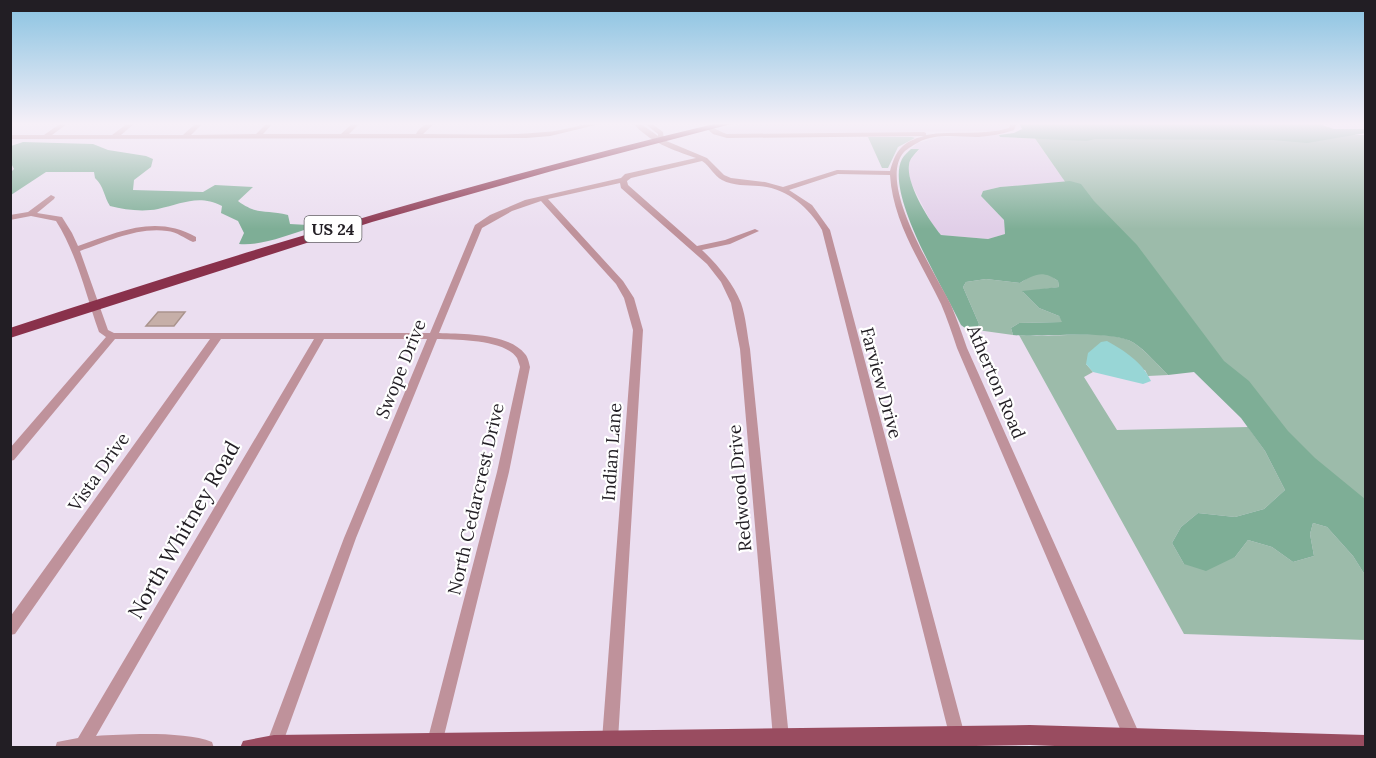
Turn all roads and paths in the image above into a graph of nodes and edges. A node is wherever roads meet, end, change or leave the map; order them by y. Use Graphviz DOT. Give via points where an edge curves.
graph roads {
  1 [pos="587,158"];
  2 [pos="897,158"];
  3 [pos="702,159"];
  4 [pos="892,174"];
  5 [pos="623,180"];
  6 [pos="783,189"];
  7 [pos="51,196"];
  8 [pos="544,199"];
  9 [pos="31,214"];
  10 [pos="10,218"];
  11 [pos="755,231"];
  12 [pos="194,239"];
  13 [pos="695,249"];
  14 [pos="75,250"];
  15 [pos="94,305"];
  16 [pos="10,333"];
  17 [pos="112,336"];
  18 [pos="432,336"];
  19 [pos="217,337"];
  20 [pos="320,337"];
  21 [pos="10,457"];
  22 [pos="10,629"];
  23 [pos="957,736"];
  24 [pos="781,738"];
  25 [pos="1133,739"];
  26 [pos="610,740"];
  27 [pos="435,742"];
  28 [pos="82,744"];
  29 [pos="274,745"];
  30 [pos="1365,745"];
  31 [pos="63,747"];
  32 [pos="206,747"];
  33 [pos="250,747"];
  1 -- 15 [label="highway, US 24" via="448,195"];
  2 -- 4 [label="street"];
  3 -- 5 [label="street, Swope Drive"];
  3 -- 6 [label="street, Farview Drive" via="725,179"];
  4 -- 6 [label="street" via="837,172"];
  4 -- 25 [label="street, Atherton Road" via="899,209 910,235 947,306"];
  5 -- 8 [label="street, Swope Drive"];
  5 -- 13 [label="street, Redwood Drive" via="624,186"];
  6 -- 23 [label="street, Farview Drive" via="810,207 826,230"];
  7 -- 9 [label="street"];
  8 -- 18 [label="street, Swope Drive" via="505,212 478,227"];
  8 -- 26 [label="street, Indian Lane" via="620,283 629,298 638,330"];
  9 -- 10 [label="street"];
  9 -- 14 [label="street" via="59,219"];
  11 -- 13 [label="street"];
  12 -- 14 [label="street" via="173,229 151,229"];
  13 -- 24 [label="street, Redwood Drive" via="725,282 740,314"];
  14 -- 15 [label="street"];
  15 -- 16 [label="highway, US 24"];
  15 -- 17 [label="street" via="104,332"];
  17 -- 19 [label="street, North Cedarcrest Drive"];
  17 -- 21 [label="street"];
  18 -- 20 [label="street, North Cedarcrest Drive"];
  18 -- 27 [label="street, North Cedarcrest Drive" via="472,338 510,346 523,356 525,367 503,472"];
  18 -- 29 [label="street, Swope Drive" via="350,538"];
  19 -- 20 [label="street, North Cedarcrest Drive"];
  19 -- 22 [label="street, Vista Drive"];
  20 -- 28 [label="street, North Whitney Road"];
  23 -- 24 [label="main road"];
  23 -- 25 [label="main road"];
  24 -- 26 [label="main road"];
  25 -- 30 [label="main road"];
  26 -- 27 [label="main road"];
  27 -- 29 [label="main road"];
  28 -- 31 [label="street"];
  28 -- 32 [label="street"];
  29 -- 33 [label="main road"];
}
